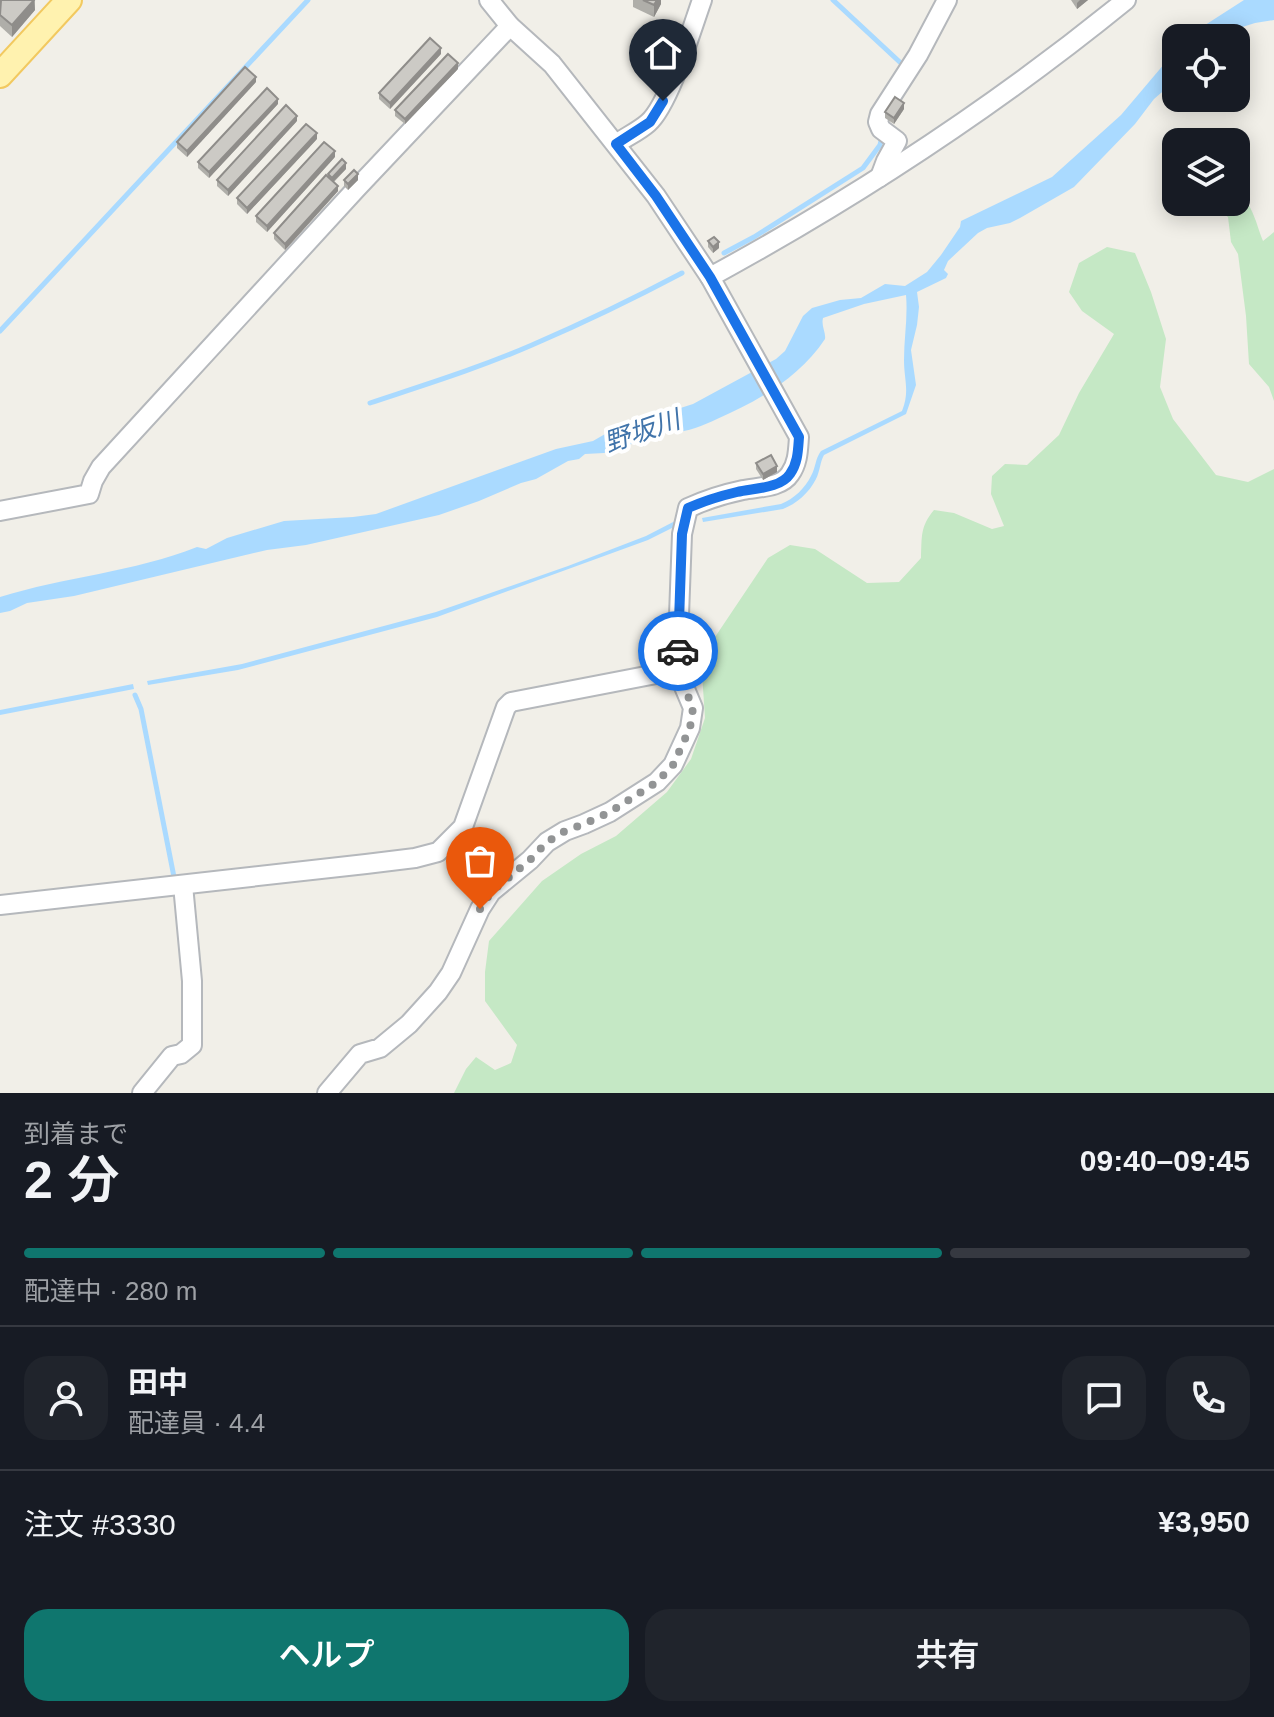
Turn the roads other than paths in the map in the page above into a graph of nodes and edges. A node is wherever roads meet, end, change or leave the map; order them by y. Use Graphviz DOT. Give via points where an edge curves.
graph roads {
  1 [pos="69,0"];
  2 [pos="489,0"];
  3 [pos="702,0"];
  4 [pos="947,0"];
  5 [pos="1126,0"];
  6 [pos="510,26"];
  7 [pos="0,75"];
  8 [pos="616,144"];
  9 [pos="880,177"];
  10 [pos="710,277"];
  11 [pos="0,511"];
  12 [pos="677,670"];
  13 [pos="183,885"];
  14 [pos="0,905"];
  15 [pos="142,1093"];
  16 [pos="327,1093"];
  1 -- 7 [label="main road"];
  2 -- 6 [label="street"];
  3 -- 8 [label="street" via="663,101 650,122"];
  4 -- 9 [label="street" via="880,114 881,129 897,141"];
  5 -- 9 [label="street" via="1078,40"];
  6 -- 8 [label="street" via="552,64"];
  6 -- 11 [label="street" via="101,467 89,494"];
  8 -- 10 [label="street"];
  9 -- 10 [label="street"];
  10 -- 12 [label="street" via="799,437 789,477 688,508 682,534"];
  12 -- 13 [label="street" via="511,702 463,827 438,852"];
  12 -- 16 [label="street" via="693,708 673,765 657,782 610,812 547,842 491,892 438,992 380,1048 360,1054"];
  13 -- 14 [label="street"];
  13 -- 15 [label="street" via="192,1045 172,1056"];
}
